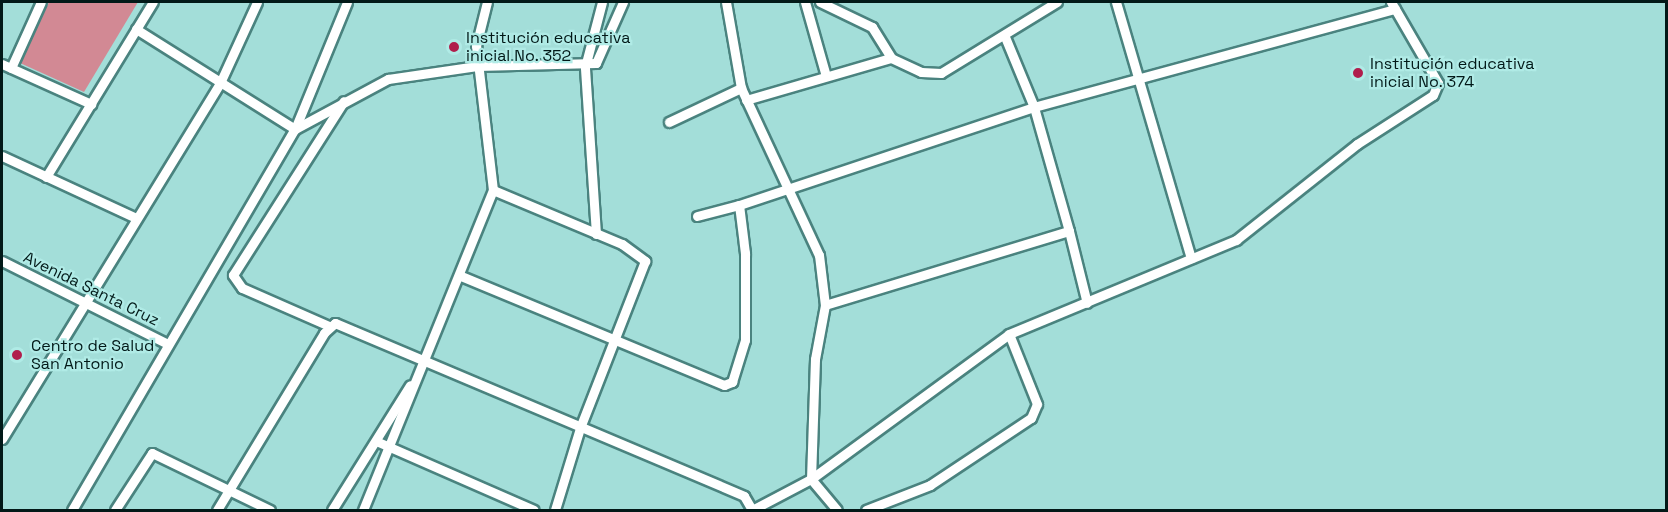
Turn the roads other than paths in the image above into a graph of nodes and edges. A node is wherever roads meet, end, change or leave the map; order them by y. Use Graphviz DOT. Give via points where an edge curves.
graph roads {
  1 [pos="41,2"];
  2 [pos="153,2"];
  3 [pos="257,2"];
  4 [pos="347,2"];
  5 [pos="487,2"];
  6 [pos="602,2"];
  7 [pos="623,2"];
  8 [pos="726,2"];
  9 [pos="805,2"];
  10 [pos="820,2"];
  11 [pos="1057,2"];
  12 [pos="1116,2"];
  13 [pos="1393,5"];
  14 [pos="136,29"];
  15 [pos="1005,37"];
  16 [pos="891,58"];
  17 [pos="6,66"];
  18 [pos="477,66"];
  19 [pos="585,67"];
  20 [pos="826,76"];
  21 [pos="1142,81"];
  22 [pos="220,83"];
  23 [pos="741,88"];
  24 [pos="348,96"];
  25 [pos="746,100"];
  26 [pos="91,104"];
  27 [pos="1034,107"];
  28 [pos="669,122"];
  29 [pos="295,129"];
  30 [pos="2,156"];
  31 [pos="46,177"];
  32 [pos="786,188"];
  33 [pos="493,190"];
  34 [pos="739,205"];
  35 [pos="697,216"];
  36 [pos="136,218"];
  37 [pos="1069,231"];
  38 [pos="596,234"];
  39 [pos="1191,258"];
  40 [pos="2,261"];
  41 [pos="461,276"];
  42 [pos="1087,303"];
  43 [pos="84,304"];
  44 [pos="825,305"];
  45 [pos="329,326"];
  46 [pos="1009,334"];
  47 [pos="613,338"];
  48 [pos="168,344"];
  49 [pos="423,362"];
  50 [pos="580,428"];
  51 [pos="2,439"];
  52 [pos="376,441"];
  53 [pos="391,447"];
  54 [pos="811,479"];
  55 [pos="230,488"];
  56 [pos="72,510"];
  57 [pos="115,510"];
  58 [pos="217,510"];
  59 [pos="270,510"];
  60 [pos="332,510"];
  61 [pos="363,510"];
  62 [pos="534,510"];
  63 [pos="555,510"];
  64 [pos="837,510"];
  65 [pos="866,510"];
  1 -- 17 [label="street"];
  2 -- 14 [label="street"];
  3 -- 22 [label="street"];
  4 -- 29 [label="street"];
  5 -- 18 [label="street"];
  6 -- 19 [label="street"];
  7 -- 19 [label="street" via="601,55"];
  8 -- 23 [label="street"];
  9 -- 20 [label="street"];
  10 -- 16 [label="street" via="872,27"];
  11 -- 15 [label="street"];
  12 -- 21 [label="street"];
  13 -- 21 [label="street"];
  13 -- 39 [label="street" via="1438,83 1433,95 1357,144 1236,240"];
  14 -- 22 [label="street"];
  14 -- 26 [label="street"];
  15 -- 16 [label="street" via="941,73 921,72"];
  15 -- 27 [label="street"];
  16 -- 20 [label="street"];
  17 -- 26 [label="street"];
  18 -- 19 [label="street"];
  18 -- 24 [label="street" via="388,79"];
  18 -- 33 [label="street"];
  19 -- 38 [label="street"];
  20 -- 25 [label="street"];
  21 -- 27 [label="street"];
  21 -- 39 [label="street"];
  22 -- 29 [label="street"];
  22 -- 36 [label="street"];
  23 -- 25 [label="street"];
  23 -- 28 [label="street"];
  24 -- 29 [label="street"];
  24 -- 45 [label="street" via="233,275 242,288"];
  25 -- 32 [label="street"];
  26 -- 31 [label="street"];
  27 -- 32 [label="street"];
  27 -- 37 [label="street"];
  29 -- 48 [label="street"];
  30 -- 31 [label="street"];
  31 -- 36 [label="street"];
  32 -- 34 [label="street"];
  32 -- 44 [label="street" via="819,255"];
  33 -- 38 [label="street"];
  33 -- 41 [label="street"];
  34 -- 35 [label="street"];
  34 -- 47 [label="street" via="746,253 745,340 732,382 724,385"];
  36 -- 43 [label="street"];
  37 -- 42 [label="street"];
  37 -- 44 [label="street"];
  38 -- 47 [label="street" via="641,254 645,261"];
  39 -- 42 [label="street"];
  40 -- 43 [label="street, Avenida Santa Cruz"];
  41 -- 47 [label="street"];
  41 -- 49 [label="street"];
  42 -- 46 [label="street"];
  43 -- 48 [label="street, Avenida Santa Cruz"];
  43 -- 51 [label="street"];
  44 -- 54 [label="street" via="815,359"];
  45 -- 49 [label="street" via="345,327"];
  45 -- 55 [label="street"];
  46 -- 54 [label="street"];
  46 -- 65 [label="street" via="1038,404 1031,418 930,485"];
  47 -- 50 [label="street"];
  48 -- 56 [label="street"];
  49 -- 50 [label="street"];
  49 -- 52 [label="street"];
  49 -- 53 [label="street"];
  50 -- 54 [label="street" via="744,496 752,510"];
  50 -- 63 [label="street"];
  52 -- 53 [label="street"];
  52 -- 60 [label="street"];
  53 -- 61 [label="street"];
  53 -- 62 [label="street"];
  54 -- 64 [label="street"];
  55 -- 57 [label="street" via="152,453"];
  55 -- 58 [label="street"];
  55 -- 59 [label="street"];
}
